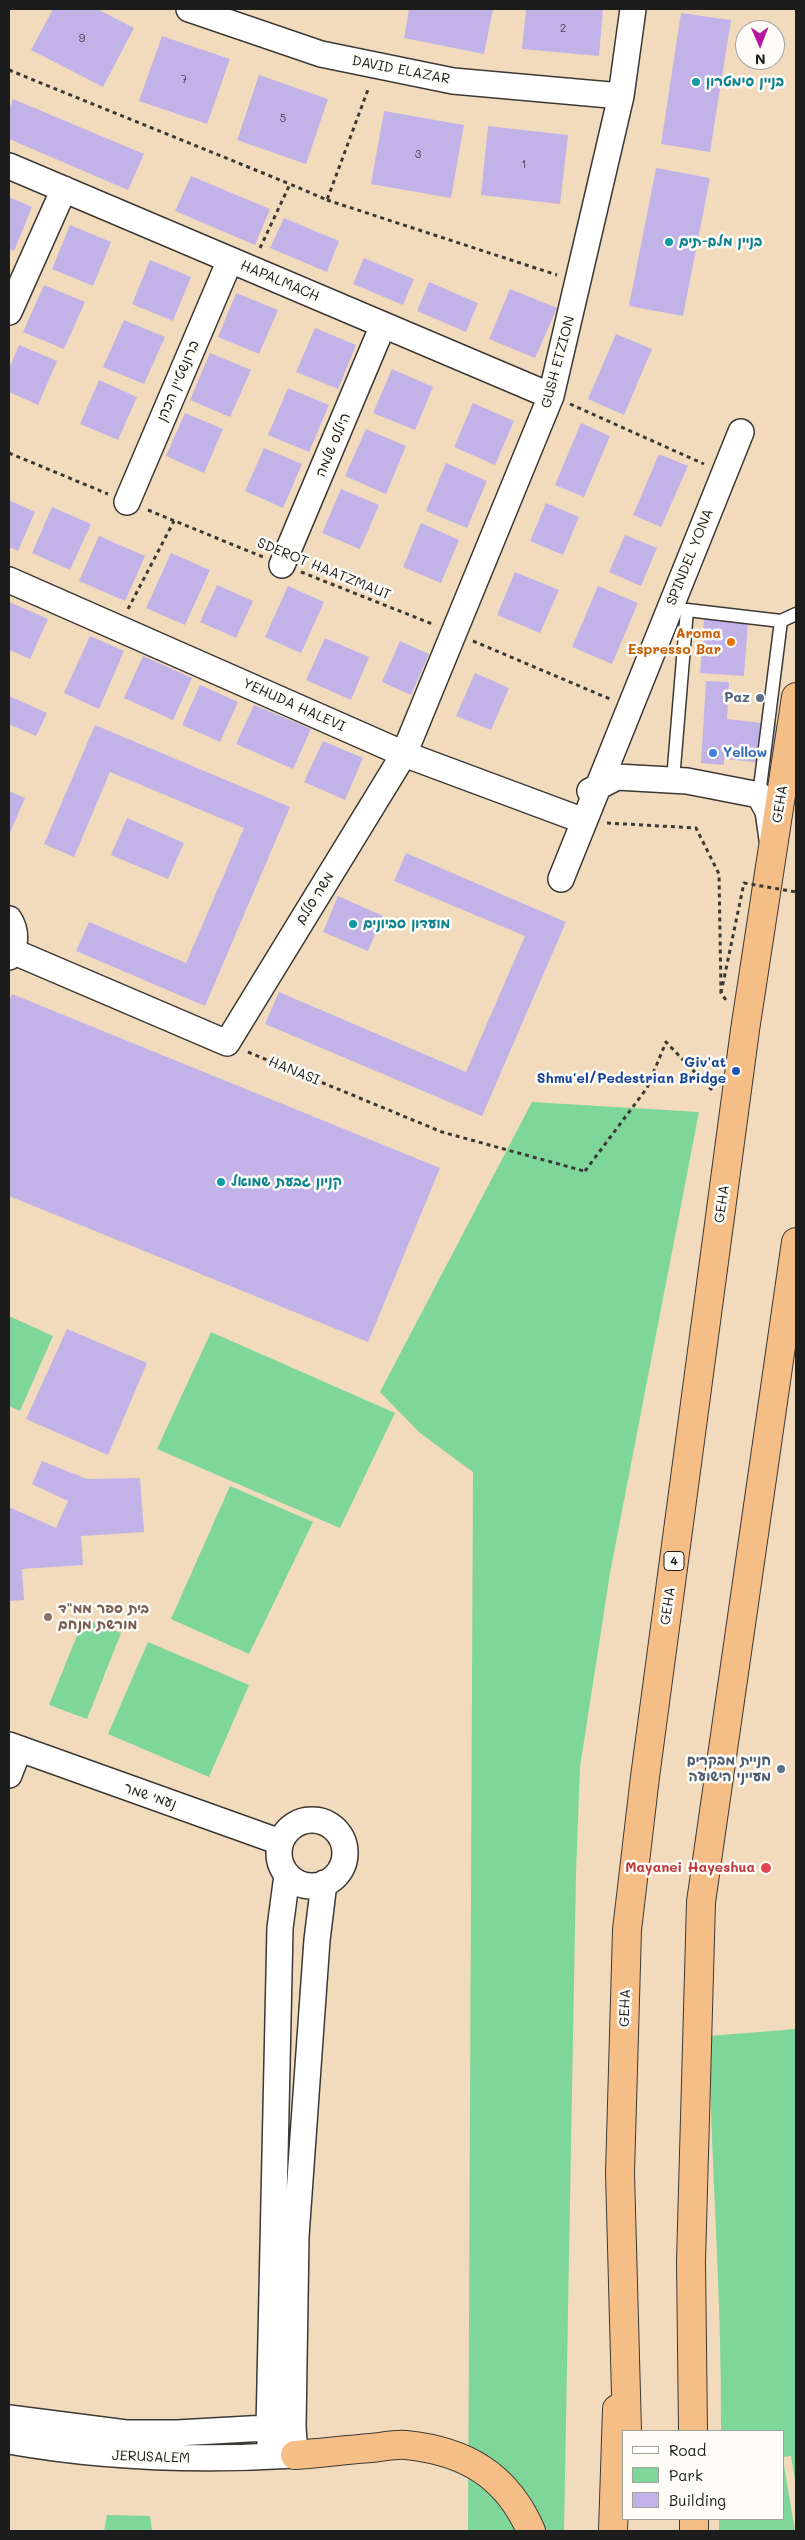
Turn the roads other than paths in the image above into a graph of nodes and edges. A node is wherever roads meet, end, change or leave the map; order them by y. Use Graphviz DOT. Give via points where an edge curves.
graph roads {
  1 [pos="189,9"];
  2 [pos="633,9"];
  3 [pos="621,96"];
  4 [pos="9,166"];
  5 [pos="64,189"];
  6 [pos="240,264"];
  7 [pos="9,312"];
  8 [pos="384,325"];
  9 [pos="551,396"];
  10 [pos="741,432"];
  11 [pos="127,502"];
  12 [pos="282,565"];
  13 [pos="9,580"];
  14 [pos="796,614"];
  15 [pos="781,621"];
  16 [pos="796,697"];
  17 [pos="404,754"];
  18 [pos="673,780"];
  19 [pos="597,788"];
  20 [pos="759,795"];
  21 [pos="557,812"];
  22 [pos="584,821"];
  23 [pos="773,849"];
  24 [pos="561,879"];
  25 [pos="9,919"];
  26 [pos="10,954"];
  27 [pos="796,1242"];
  28 [pos="14,1747"];
  29 [pos="9,1775"];
  30 [pos="280,1842"];
  31 [pos="287,1874"];
  32 [pos="324,1883"];
  33 [pos="622,2248"];
  34 [pos="9,2418"];
  35 [pos="281,2428"];
  36 [pos="627,2430"];
  37 [pos="693,2430"];
  38 [pos="9,2441"];
  39 [pos="283,2456"];
  40 [pos="531,2531"];
  41 [pos="612,2531"];
  1 -- 3 [label="street, DAVID ELAZAR" via="321,54 453,81"];
  2 -- 3 [label="street, GUSH ETZION"];
  3 -- 9 [label="street, GUSH ETZION"];
  4 -- 5 [label="street, HAPALMACH"];
  5 -- 6 [label="street, HAPALMACH"];
  5 -- 7 [label="street"];
  6 -- 8 [label="street, HAPALMACH"];
  6 -- 11 [label="street, ברונשטיין הכהן"];
  8 -- 9 [label="street, HAPALMACH"];
  8 -- 12 [label="street, היללס שלמה"];
  9 -- 17 [label="street, GUSH ETZION"];
  10 -- 19 [label="street, SPINDEL YONA"];
  13 -- 17 [label="street, YEHUDA HALEVI"];
  14 -- 15 [label="lane"];
  15 -- 18 [label="lane" via="688,610"];
  15 -- 20 [label="lane"];
  16 -- 23 [label="highway, GEHA / 4"];
  17 -- 21 [label="street, YEHUDA HALEVI"];
  17 -- 26 [label="street, משה סללם" via="227,1043"];
  18 -- 19 [label="street" via="617,777"];
  18 -- 20 [label="street"];
  19 -- 21 [label="street"];
  19 -- 22 [label="street, SPINDEL YONA"];
  20 -- 23 [label="street" via="768,811"];
  21 -- 22 [label="street, YEHUDA HALEVI"];
  22 -- 24 [label="street, SPINDEL YONA"];
  23 -- 33 [label="highway, GEHA / 4" via="745,1030 627,1930 620,2173"];
  25 -- 26 [label="street" via="15,940"];
  27 -- 37 [label="highway" via="701,1902 691,2261"];
  28 -- 29 [label="street"];
  28 -- 30 [label="street, נעמי שמר"];
  30 -- 31 [label="street" via="280,1859"];
  30 -- 32 [label="street" via="295,1824 309,1820 320,1820 335,1828 344,1843 345,1855 338,1873"];
  31 -- 32 [label="street" via="302,1884 319,1886"];
  31 -- 35 [label="street" via="280,1928"];
  32 -- 35 [label="street"];
  33 -- 36 [label="highway, GEHA / 4"];
  33 -- 41 [label="highway"];
  34 -- 35 [label="street, JERUSALEM" via="126,2433"];
  35 -- 39 [label="street"];
  38 -- 39 [label="street, JERUSALEM" via="114,2456 233,2459"];
  39 -- 40 [label="highway" via="404,2445 455,2455 485,2470 507,2491 524,2514"];
}
